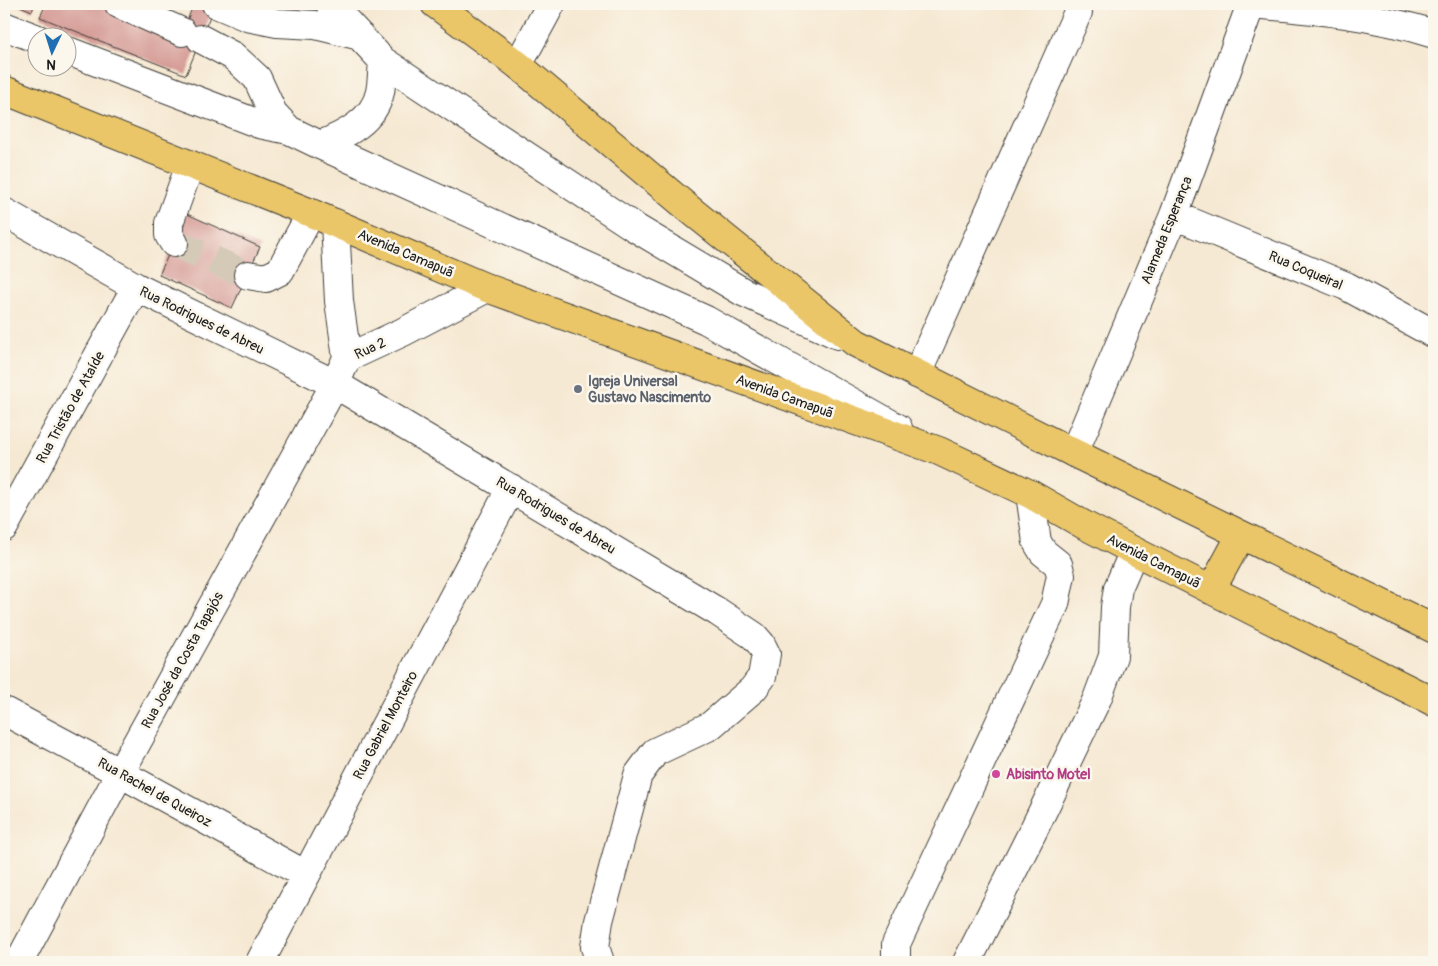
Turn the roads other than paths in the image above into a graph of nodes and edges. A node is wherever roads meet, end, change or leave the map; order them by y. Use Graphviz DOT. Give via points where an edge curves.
graph roads {
  1 [pos="119,4"];
  2 [pos="216,4"];
  3 [pos="330,4"];
  4 [pos="435,4"];
  5 [pos="551,4"];
  6 [pos="1251,4"];
  7 [pos="1078,12"];
  8 [pos="4,26"];
  9 [pos="1434,34"];
  10 [pos="28,35"];
  11 [pos="360,36"];
  12 [pos="78,55"];
  13 [pos="384,61"];
  14 [pos="518,65"];
  15 [pos="4,90"];
  16 [pos="289,130"];
  17 [pos="320,145"];
  18 [pos="190,165"];
  19 [pos="4,212"];
  20 [pos="1174,215"];
  21 [pos="323,218"];
  22 [pos="174,242"];
  23 [pos="248,275"];
  24 [pos="136,287"];
  25 [pos="487,288"];
  26 [pos="1434,334"];
  27 [pos="856,342"];
  28 [pos="347,358"];
  29 [pos="917,374"];
  30 [pos="335,384"];
  31 [pos="938,451"];
  32 [pos="1074,453"];
  33 [pos="511,488"];
  34 [pos="1030,494"];
  35 [pos="4,527"];
  36 [pos="1241,535"];
  37 [pos="1134,552"];
  38 [pos="1212,590"];
  39 [pos="1434,629"];
  40 [pos="1434,702"];
  41 [pos="4,711"];
  42 [pos="120,773"];
  43 [pos="306,875"];
  44 [pos="19,962"];
  45 [pos="260,962"];
  46 [pos="600,962"];
  47 [pos="896,962"];
  48 [pos="967,962"];
  1 -- 16 [label="street" via="233,56 258,78 273,113"];
  2 -- 11 [label="street" via="246,17 277,24 315,25"];
  3 -- 11 [label="street"];
  4 -- 14 [label="main road"];
  5 -- 14 [label="street"];
  6 -- 9 [label="street" via="1357,16"];
  6 -- 20 [label="street, Alameda Esperança"];
  7 -- 29 [label="street"];
  8 -- 10 [label="street"];
  11 -- 13 [label="street"];
  12 -- 16 [label="street" via="258,124"];
  13 -- 17 [label="street" via="375,109 347,133"];
  13 -- 27 [label="street" via="651,237 744,292"];
  14 -- 27 [label="main road" via="688,208"];
  15 -- 18 [label="main road, Avenida Camapuã"];
  16 -- 17 [label="street"];
  17 -- 31 [label="street" via="706,320"];
  18 -- 21 [label="main road, Avenida Camapuã"];
  18 -- 22 [label="street" via="169,223 169,235"];
  19 -- 24 [label="street, Rua Rodrigues de Abreu"];
  20 -- 26 [label="street, Rua Coqueiral" via="1346,286"];
  20 -- 32 [label="street, Alameda Esperança"];
  21 -- 23 [label="street" via="280,271 266,278"];
  21 -- 25 [label="main road, Avenida Camapuã"];
  21 -- 28 [label="street, Rua 2"];
  24 -- 30 [label="street, Rua Rodrigues de Abreu"];
  24 -- 35 [label="street, Rua Tristão de Ataíde"];
  25 -- 28 [label="street, Rua 2"];
  25 -- 31 [label="main road, Avenida Camapuã"];
  27 -- 29 [label="main road"];
  28 -- 30 [label="street, Rua José da Costa Tapajós"];
  29 -- 32 [label="main road"];
  30 -- 33 [label="street, Rua Rodrigues de Abreu"];
  30 -- 42 [label="street, Rua José da Costa Tapajós"];
  31 -- 34 [label="main road, Avenida Camapuã"];
  32 -- 36 [label="main road"];
  33 -- 43 [label="street, Rua Gabriel Monteiro"];
  33 -- 46 [label="street, Rua Rodrigues de Abreu" via="718,612 754,636 766,654 762,677 753,689 710,726 655,752 638,776 600,921 595,947"];
  34 -- 37 [label="main road, Avenida Camapuã"];
  34 -- 47 [label="street" via="1036,542 1058,564 1061,575 1055,604 896,944"];
  36 -- 38 [label="main road"];
  36 -- 39 [label="main road"];
  37 -- 38 [label="main road, Avenida Camapuã"];
  37 -- 48 [label="street" via="1118,588 1113,656 1097,699"];
  38 -- 40 [label="main road, Avenida Camapuã"];
  41 -- 42 [label="street, Rua Rachel de Queiroz"];
  42 -- 43 [label="street, Rua Rachel de Queiroz"];
  42 -- 44 [label="street, Rua José da Costa Tapajós"];
  43 -- 45 [label="street, Rua Gabriel Monteiro"];
}
